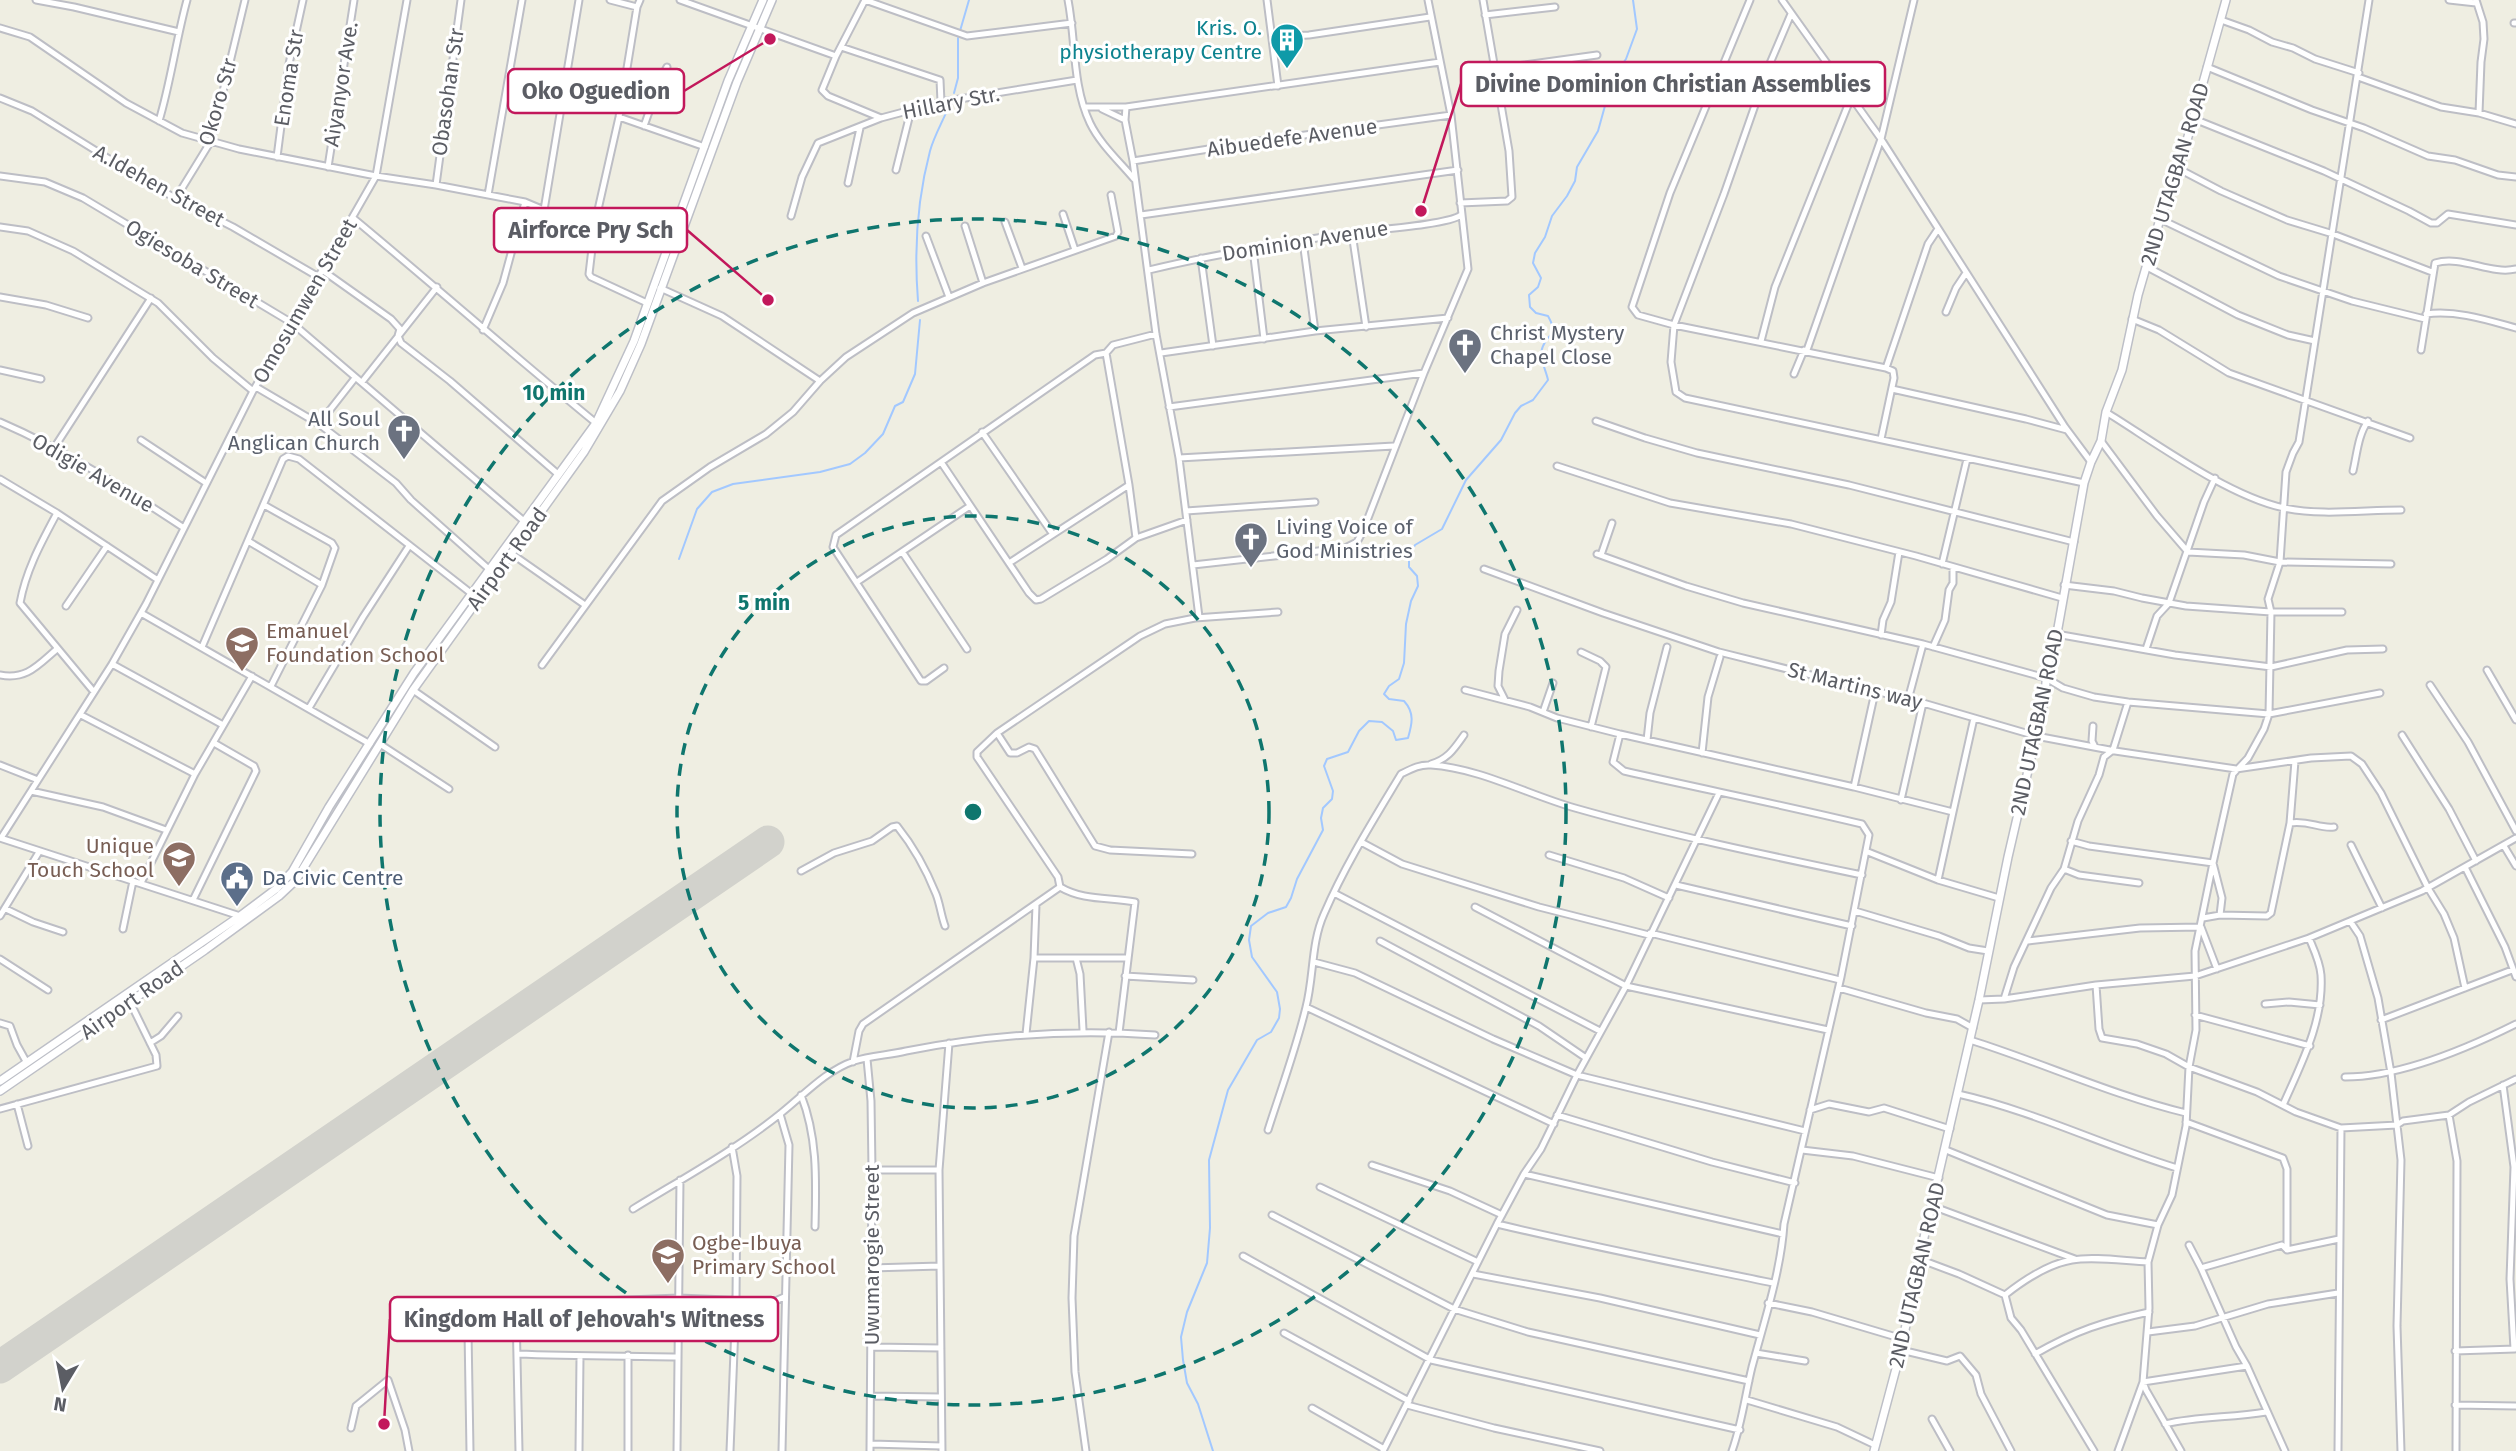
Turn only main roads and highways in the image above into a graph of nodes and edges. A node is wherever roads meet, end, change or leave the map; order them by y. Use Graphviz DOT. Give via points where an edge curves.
graph roads {
  1 [pos="763,0"];
  2 [pos="772,0"];
  3 [pos="2225,0"];
  4 [pos="754,27"];
  5 [pos="159,978"];
  6 [pos="0,1082"];
  7 [pos="0,1091"];
  8 [pos="1874,1448"];
  1 -- 4 [label="main road, Airport Road"];
  2 -- 4 [label="main road, Airport Road"];
  3 -- 8 [label="main road, 2ND UTAGBAN ROAD" via="2194,119 2132,319 2122,370 2084,484 2045,697 1973,1028 1901,1350"];
  4 -- 5 [label="main road, Airport Road" via="715,117 627,358 596,423 414,673 292,872"];
  4 -- 5 [label="main road, Airport Road" via="641,344 584,452 413,690 296,880"];
  5 -- 6 [label="main road, Airport Road"];
  5 -- 7 [label="main road, Airport Road"];
}
